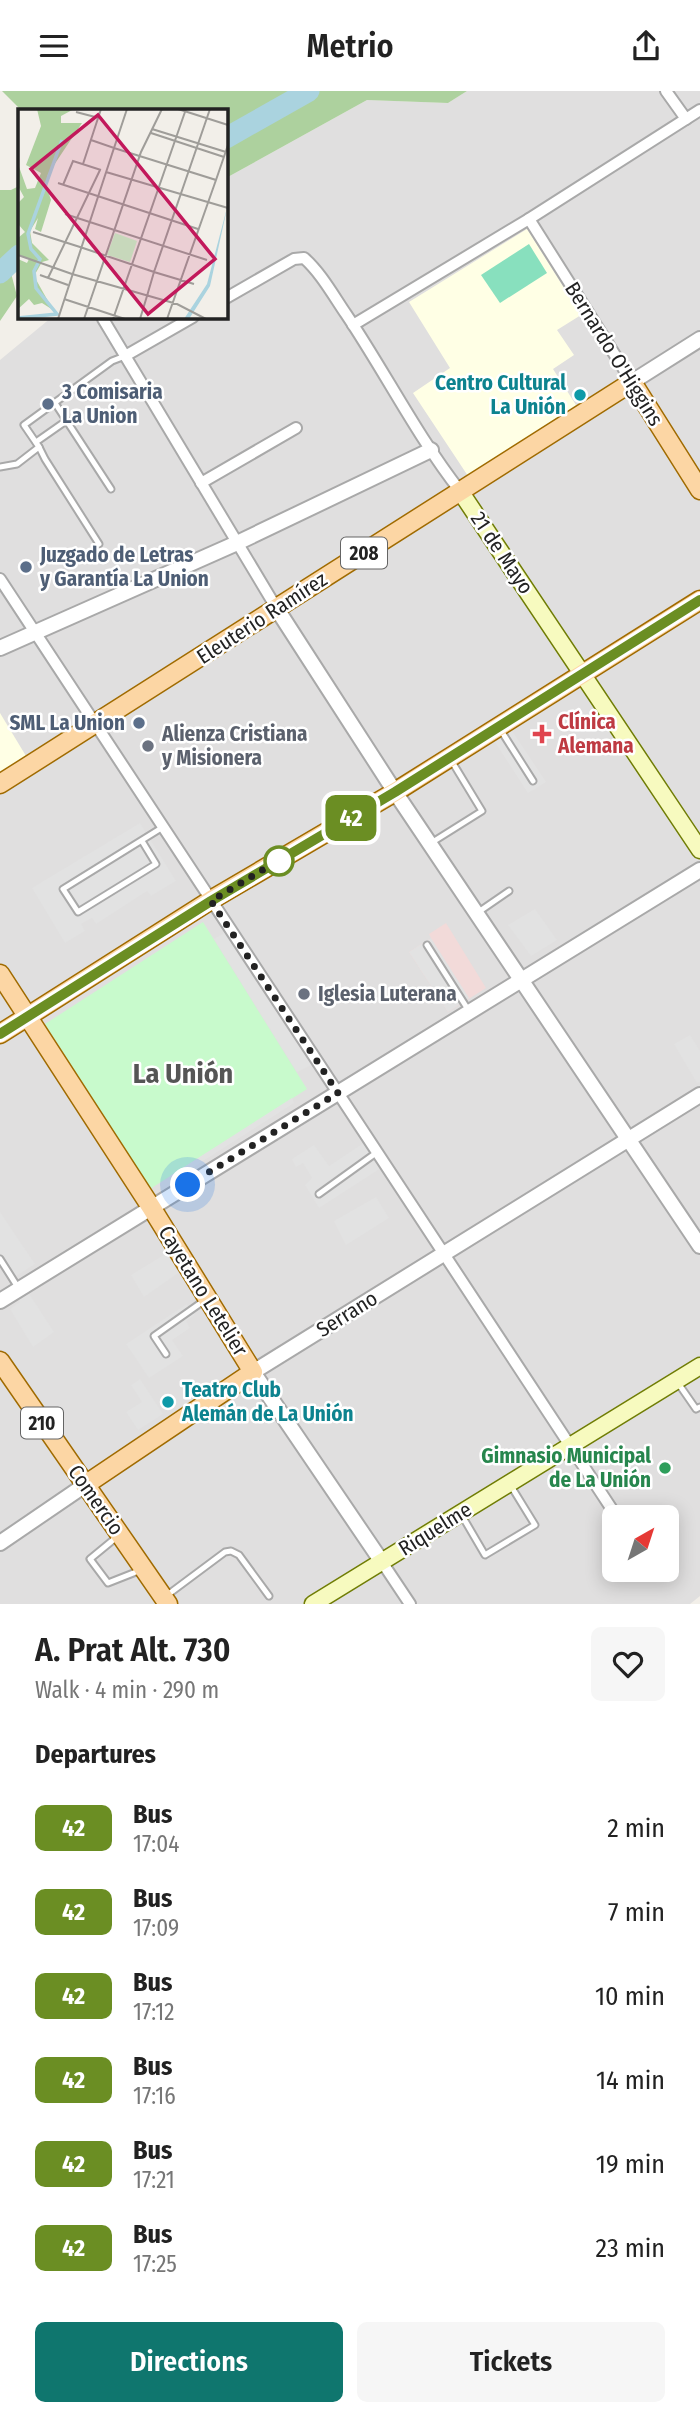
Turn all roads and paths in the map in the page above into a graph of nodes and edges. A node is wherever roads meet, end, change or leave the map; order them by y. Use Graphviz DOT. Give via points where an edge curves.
graph roads {
  1 [pos="666,91"];
  2 [pos="700,110"];
  3 [pos="686,119"];
  4 [pos="529,219"];
  5 [pos="228,297"];
  6 [pos="103,319"];
  7 [pos="190,319"];
  8 [pos="353,325"];
  9 [pos="700,339"];
  10 [pos="125,356"];
  11 [pos="632,382"];
  12 [pos="55,404"];
  13 [pos="66,421"];
  14 [pos="296,428"];
  15 [pos="37,444"];
  16 [pos="431,450"];
  17 [pos="0,467"];
  18 [pos="201,483"];
  19 [pos="111,489"];
  20 [pos="700,490"];
  21 [pos="460,491"];
  22 [pos="237,543"];
  23 [pos="99,544"];
  24 [pos="0,579"];
  25 [pos="700,600"];
  26 [pos="277,609"];
  27 [pos="35,632"];
  28 [pos="0,648"];
  29 [pos="582,674"];
  30 [pos="96,725"];
  31 [pos="499,727"];
  32 [pos="449,758"];
  33 [pos="533,782"];
  34 [pos="0,784"];
  35 [pos="395,792"];
  36 [pos="163,827"];
  37 [pos="142,841"];
  38 [pos="430,844"];
  39 [pos="700,850"];
  40 [pos="700,870"];
  41 [pos="509,891"];
  42 [pos="211,901"];
  43 [pos="477,913"];
  44 [pos="427,945"];
  45 [pos="0,974"];
  46 [pos="521,980"];
  47 [pos="470,1011"];
  48 [pos="27,1017"];
  49 [pos="0,1034"];
  50 [pos="338,1093"];
  51 [pos="700,1095"];
  52 [pos="629,1139"];
  53 [pos="377,1152"];
  54 [pos="319,1194"];
  55 [pos="151,1207"];
  56 [pos="700,1246"];
  57 [pos="444,1254"];
  58 [pos="0,1259"];
  59 [pos="19,1289"];
  60 [pos="208,1299"];
  61 [pos="0,1301"];
  62 [pos="166,1354"];
  63 [pos="0,1361"];
  64 [pos="700,1366"];
  65 [pos="253,1371"];
  66 [pos="676,1381"];
  67 [pos="700,1406"];
  68 [pos="571,1446"];
  69 [pos="509,1484"];
  70 [pos="85,1485"];
  71 [pos="609,1505"];
  72 [pos="461,1513"];
  73 [pos="120,1534"];
  74 [pos="0,1543"];
  75 [pos="382,1562"];
  76 [pos="144,1569"];
  77 [pos="268,1597"];
  78 [pos="166,1601"];
  79 [pos="313,1604"];
  80 [pos="410,1604"];
  1 -- 3 [label="street"];
  2 -- 3 [label="street"];
  3 -- 4 [label="street"];
  4 -- 8 [label="street"];
  4 -- 11 [label="street, Bernardo O'Higgins"];
  5 -- 8 [label="street, 21 de Mayo" via="294,259 304,258"];
  6 -- 10 [label="street"];
  7 -- 10 [label="street"];
  8 -- 16 [label="street, 21 de Mayo"];
  9 -- 11 [label="street, Eleuterio Ramírez"];
  10 -- 12 [label="lane"];
  10 -- 18 [label="street"];
  11 -- 20 [label="main road, Bernardo O'Higgins"];
  11 -- 21 [label="main road, Eleuterio Ramírez / 208"];
  12 -- 13 [label="lane"];
  12 -- 15 [label="lane" via="24,425"];
  13 -- 15 [label="lane"];
  13 -- 19 [label="lane"];
  14 -- 18 [label="street"];
  15 -- 17 [label="lane" via="17,464"];
  15 -- 23 [label="lane"];
  16 -- 21 [label="street, 21 de Mayo"];
  16 -- 22 [label="street"];
  18 -- 22 [label="street"];
  21 -- 26 [label="main road, Eleuterio Ramírez / 208"];
  21 -- 29 [label="main road, 21 de Mayo"];
  22 -- 26 [label="street"];
  22 -- 27 [label="street"];
  24 -- 27 [label="street"];
  25 -- 29 [label="main road"];
  26 -- 30 [label="main road, Eleuterio Ramírez / 208"];
  26 -- 35 [label="street"];
  27 -- 28 [label="street"];
  27 -- 30 [label="street"];
  29 -- 31 [label="main road"];
  29 -- 39 [label="main road, 21 de Mayo"];
  30 -- 34 [label="main road, Eleuterio Ramírez / 208"];
  30 -- 36 [label="street"];
  31 -- 32 [label="main road"];
  31 -- 33 [label="lane"];
  32 -- 35 [label="main road"];
  32 -- 38 [label="lane" via="482,811"];
  35 -- 38 [label="street"];
  35 -- 42 [label="main road"];
  36 -- 37 [label="lane"];
  36 -- 42 [label="street"];
  37 -- 37 [label="lane" via="63,889 78,912 156,864"];
  38 -- 43 [label="street"];
  40 -- 46 [label="street"];
  41 -- 43 [label="lane"];
  42 -- 48 [label="main road"];
  42 -- 50 [label="street"];
  43 -- 46 [label="street"];
  44 -- 47 [label="lane"];
  45 -- 48 [label="main road, Cayetano Letelier"];
  46 -- 47 [label="street"];
  46 -- 52 [label="street"];
  47 -- 50 [label="street"];
  48 -- 49 [label="main road"];
  48 -- 55 [label="main road, Cayetano Letelier"];
  50 -- 53 [label="street"];
  50 -- 55 [label="street"];
  51 -- 52 [label="street, Serrano"];
  52 -- 56 [label="street"];
  52 -- 57 [label="street, Serrano"];
  53 -- 54 [label="lane"];
  53 -- 57 [label="street"];
  55 -- 59 [label="street"];
  55 -- 60 [label="main road, Cayetano Letelier"];
  57 -- 65 [label="street, Serrano"];
  57 -- 68 [label="street"];
  58 -- 59 [label="lane"];
  59 -- 61 [label="street"];
  60 -- 62 [label="lane" via="154,1336"];
  60 -- 65 [label="main road, Cayetano Letelier"];
  63 -- 70 [label="main road, Comercio / 210"];
  64 -- 66 [label="main road, Riquelme"];
  65 -- 70 [label="main road, Serrano"];
  65 -- 75 [label="street, Cayetano Letelier"];
  66 -- 67 [label="lane" via="696,1409"];
  66 -- 68 [label="main road, Riquelme"];
  68 -- 69 [label="main road, Riquelme"];
  68 -- 71 [label="street"];
  69 -- 72 [label="main road, Riquelme"];
  69 -- 72 [label="lane" via="535,1525 485,1555"];
  70 -- 73 [label="main road, Comercio / 210"];
  70 -- 74 [label="street, Serrano"];
  72 -- 75 [label="main road, Riquelme"];
  73 -- 76 [label="main road, Comercio / 210"];
  73 -- 76 [label="lane" via="90,1559 108,1583"];
  75 -- 79 [label="main road, Riquelme"];
  75 -- 80 [label="street, Cayetano Letelier"];
  76 -- 78 [label="main road, Comercio / 210"];
  77 -- 78 [label="lane" via="239,1555 231,1551"];
}
